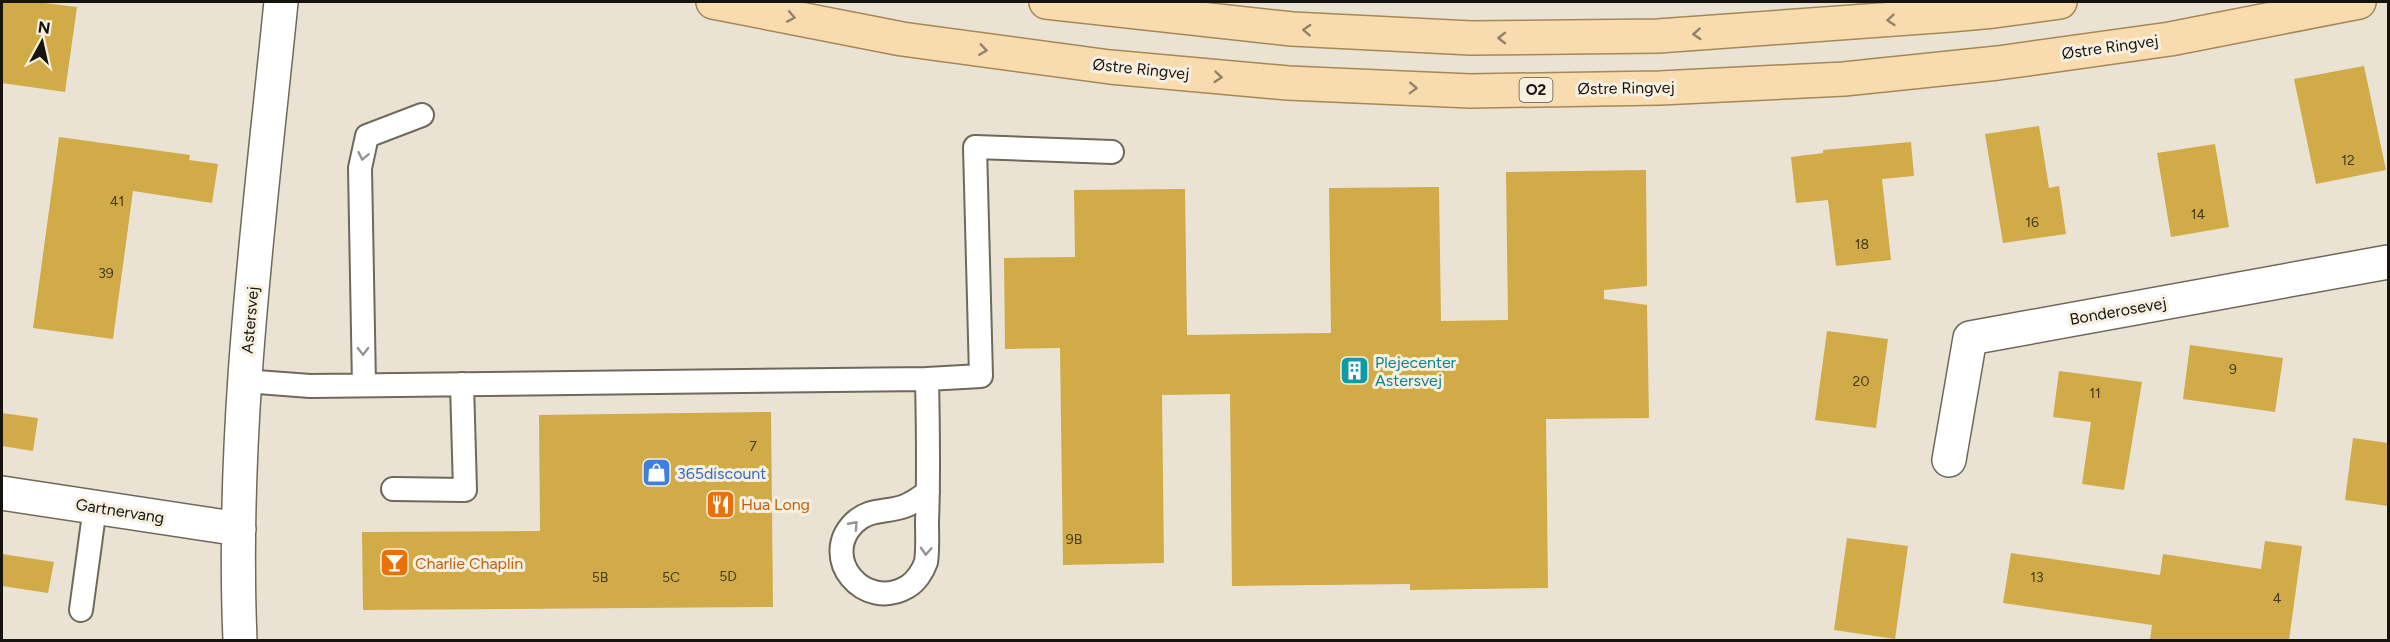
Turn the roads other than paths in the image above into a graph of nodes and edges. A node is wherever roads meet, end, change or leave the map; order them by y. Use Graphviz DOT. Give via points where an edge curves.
graph roads {
  1 [pos="281,2"];
  2 [pos="713,2"];
  3 [pos="1046,2"];
  4 [pos="2060,2"];
  5 [pos="2358,2"];
  6 [pos="422,115"];
  7 [pos="1112,153"];
  8 [pos="2388,262"];
  9 [pos="927,379"];
  10 [pos="245,381"];
  11 [pos="462,384"];
  12 [pos="364,385"];
  13 [pos="1949,460"];
  14 [pos="393,489"];
  15 [pos="928,492"];
  16 [pos="2,494"];
  17 [pos="95,507"];
  18 [pos="238,529"];
  19 [pos="81,610"];
  20 [pos="240,640"];
  1 -- 10 [label="street, Astersvej"];
  2 -- 5 [label="main road, Østre Ringvej / O2, one-way" via="902,39 1110,67 1288,83 1470,91 1660,88 1844,79 2170,39"];
  4 -- 3 [label="main road, one-way" via="1994,12 1658,36 1471,38 1292,29"];
  6 -- 12 [label="lane, one-way" via="367,135 360,168"];
  7 -- 9 [label="lane" via="975,147 981,376"];
  8 -- 13 [label="street, Bonderosevej" via="1970,338"];
  9 -- 11 [label="lane"];
  9 -- 15 [label="lane"];
  10 -- 12 [label="lane"];
  10 -- 18 [label="street, Astersvej"];
  11 -- 12 [label="lane"];
  11 -- 14 [label="lane" via="465,490"];
  15 -- 15 [label="lane, one-way" via="926,562 920,575 898,592 871,592 859,586 843,563 845,536 853,524 877,510 904,507"];
  16 -- 17 [label="street, Gartnervang"];
  17 -- 18 [label="street, Gartnervang"];
  17 -- 19 [label="lane"];
  18 -- 20 [label="street, Astersvej"];
}
